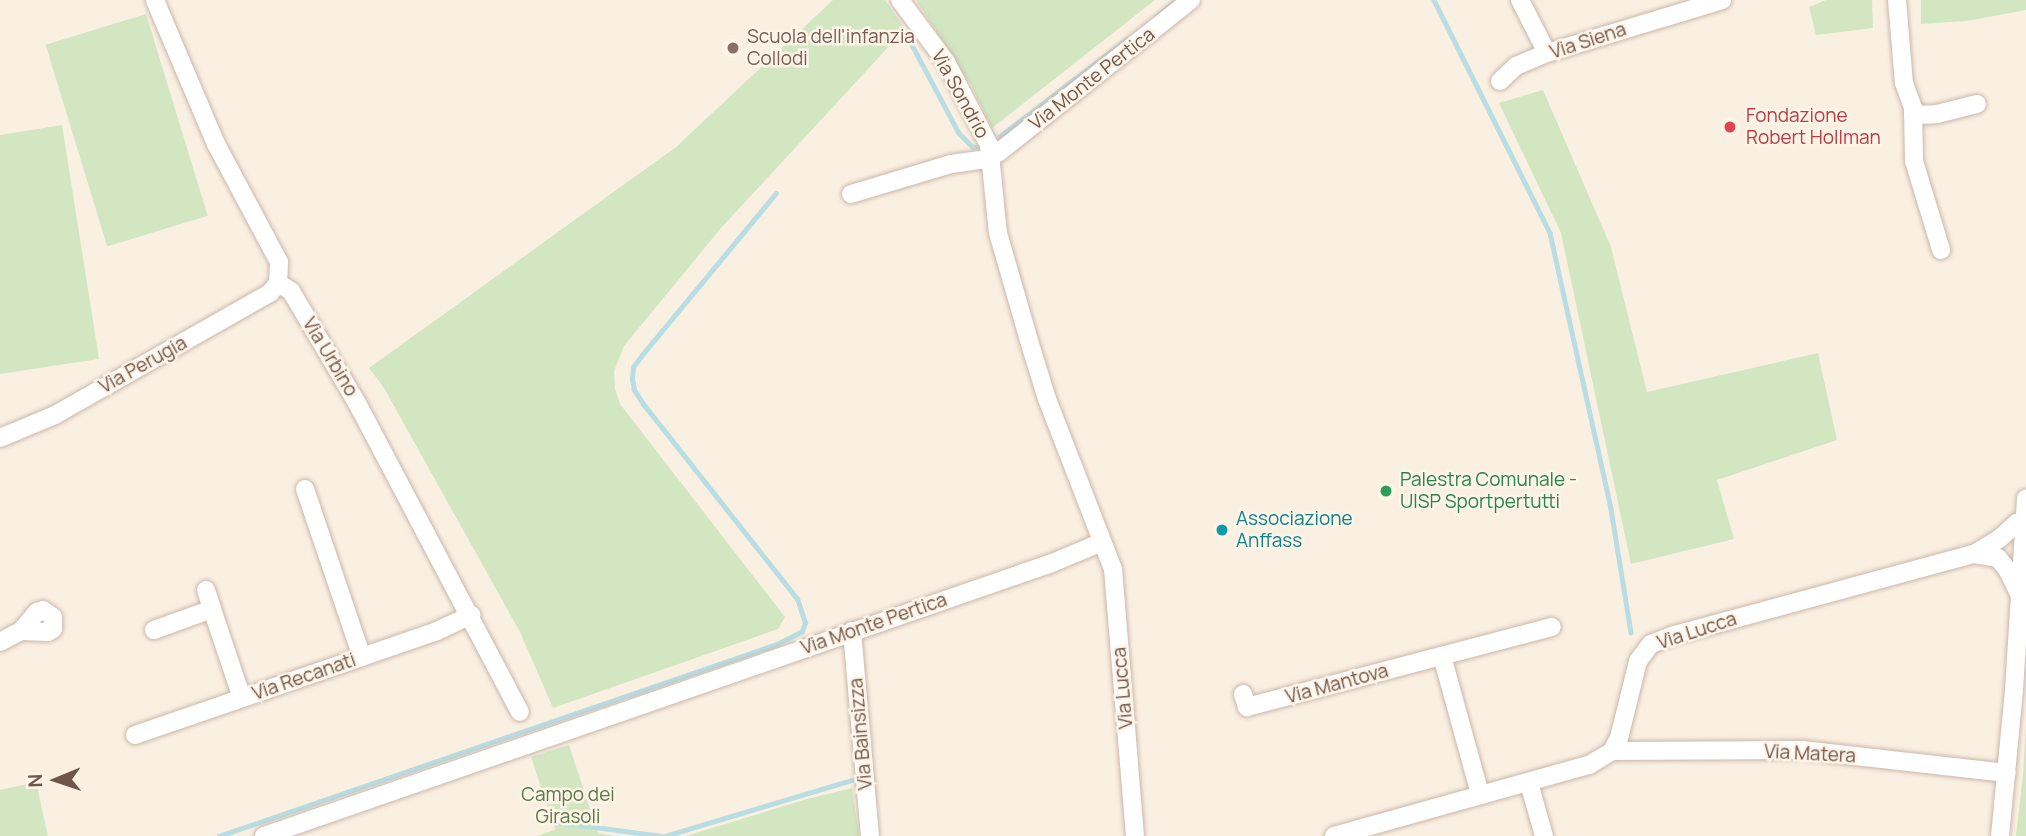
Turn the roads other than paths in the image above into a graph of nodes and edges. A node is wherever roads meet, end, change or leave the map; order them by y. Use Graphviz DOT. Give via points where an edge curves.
graph roads {
  1 [pos="155,0"];
  2 [pos="900,0"];
  3 [pos="1191,0"];
  4 [pos="1520,0"];
  5 [pos="1722,0"];
  6 [pos="1897,0"];
  7 [pos="1681,6"];
  8 [pos="1548,53"];
  9 [pos="1500,81"];
  10 [pos="1977,104"];
  11 [pos="1913,115"];
  12 [pos="992,156"];
  13 [pos="851,194"];
  14 [pos="1941,250"];
  15 [pos="278,282"];
  16 [pos="0,438"];
  17 [pos="305,489"];
  18 [pos="2026,498"];
  19 [pos="2023,524"];
  20 [pos="1100,543"];
  21 [pos="1974,554"];
  22 [pos="206,590"];
  23 [pos="2020,597"];
  24 [pos="212,609"];
  25 [pos="471,615"];
  26 [pos="1552,626"];
  27 [pos="21,631"];
  28 [pos="154,631"];
  29 [pos="852,631"];
  30 [pos="0,642"];
  31 [pos="1442,656"];
  32 [pos="362,657"];
  33 [pos="1243,694"];
  34 [pos="242,698"];
  35 [pos="520,712"];
  36 [pos="135,735"];
  37 [pos="1612,751"];
  38 [pos="2007,773"];
  39 [pos="1529,783"];
  40 [pos="1480,794"];
  41 [pos="264,836"];
  42 [pos="870,836"];
  43 [pos="1135,836"];
  44 [pos="1334,836"];
  45 [pos="1544,836"];
  46 [pos="2000,836"];
  1 -- 15 [label="street" via="216,144 279,262"];
  2 -- 12 [label="street, Via Sondrio" via="946,62"];
  3 -- 12 [label="street, Via Monte Pertica"];
  4 -- 8 [label="street"];
  5 -- 7 [label="street, Via Siena"];
  6 -- 11 [label="street" via="1904,83"];
  7 -- 8 [label="street, Via Siena"];
  8 -- 9 [label="street, Via Siena" via="1516,66"];
  10 -- 11 [label="street"];
  11 -- 14 [label="street" via="1914,161"];
  12 -- 13 [label="street, Via Monte Pertica"];
  12 -- 20 [label="street" via="998,233 1047,399"];
  15 -- 16 [label="street, Via Perugia" via="270,293 120,379"];
  15 -- 25 [label="street, Via Urbino" via="291,291 357,403"];
  17 -- 32 [label="street"];
  18 -- 19 [label="street"];
  19 -- 21 [label="street, Via Lucca" via="2017,523"];
  19 -- 23 [label="street"];
  20 -- 29 [label="street, Via Monte Pertica" via="1052,564"];
  20 -- 43 [label="street, Via Lucca" via="1113,569"];
  21 -- 23 [label="street" via="1993,555 2003,564"];
  21 -- 37 [label="street, Via Lucca" via="1651,644 1638,661"];
  22 -- 24 [label="street"];
  23 -- 38 [label="street"];
  24 -- 28 [label="street"];
  24 -- 34 [label="street"];
  25 -- 32 [label="street, Via Recanati"];
  25 -- 35 [label="street, Via Urbino"];
  26 -- 31 [label="street, Via Mantova"];
  27 -- 30 [label="street"];
  29 -- 41 [label="street, Via Monte Pertica"];
  29 -- 42 [label="street, Via Bainsizza"];
  31 -- 33 [label="street, Via Mantova" via="1247,708"];
  31 -- 40 [label="street"];
  32 -- 34 [label="street, Via Recanati"];
  34 -- 36 [label="street, Via Recanati"];
  37 -- 38 [label="street, Via Matera" via="1802,750"];
  37 -- 39 [label="street" via="1589,765"];
  38 -- 46 [label="street"];
  39 -- 40 [label="street"];
  39 -- 45 [label="street"];
  40 -- 44 [label="street"];
}
